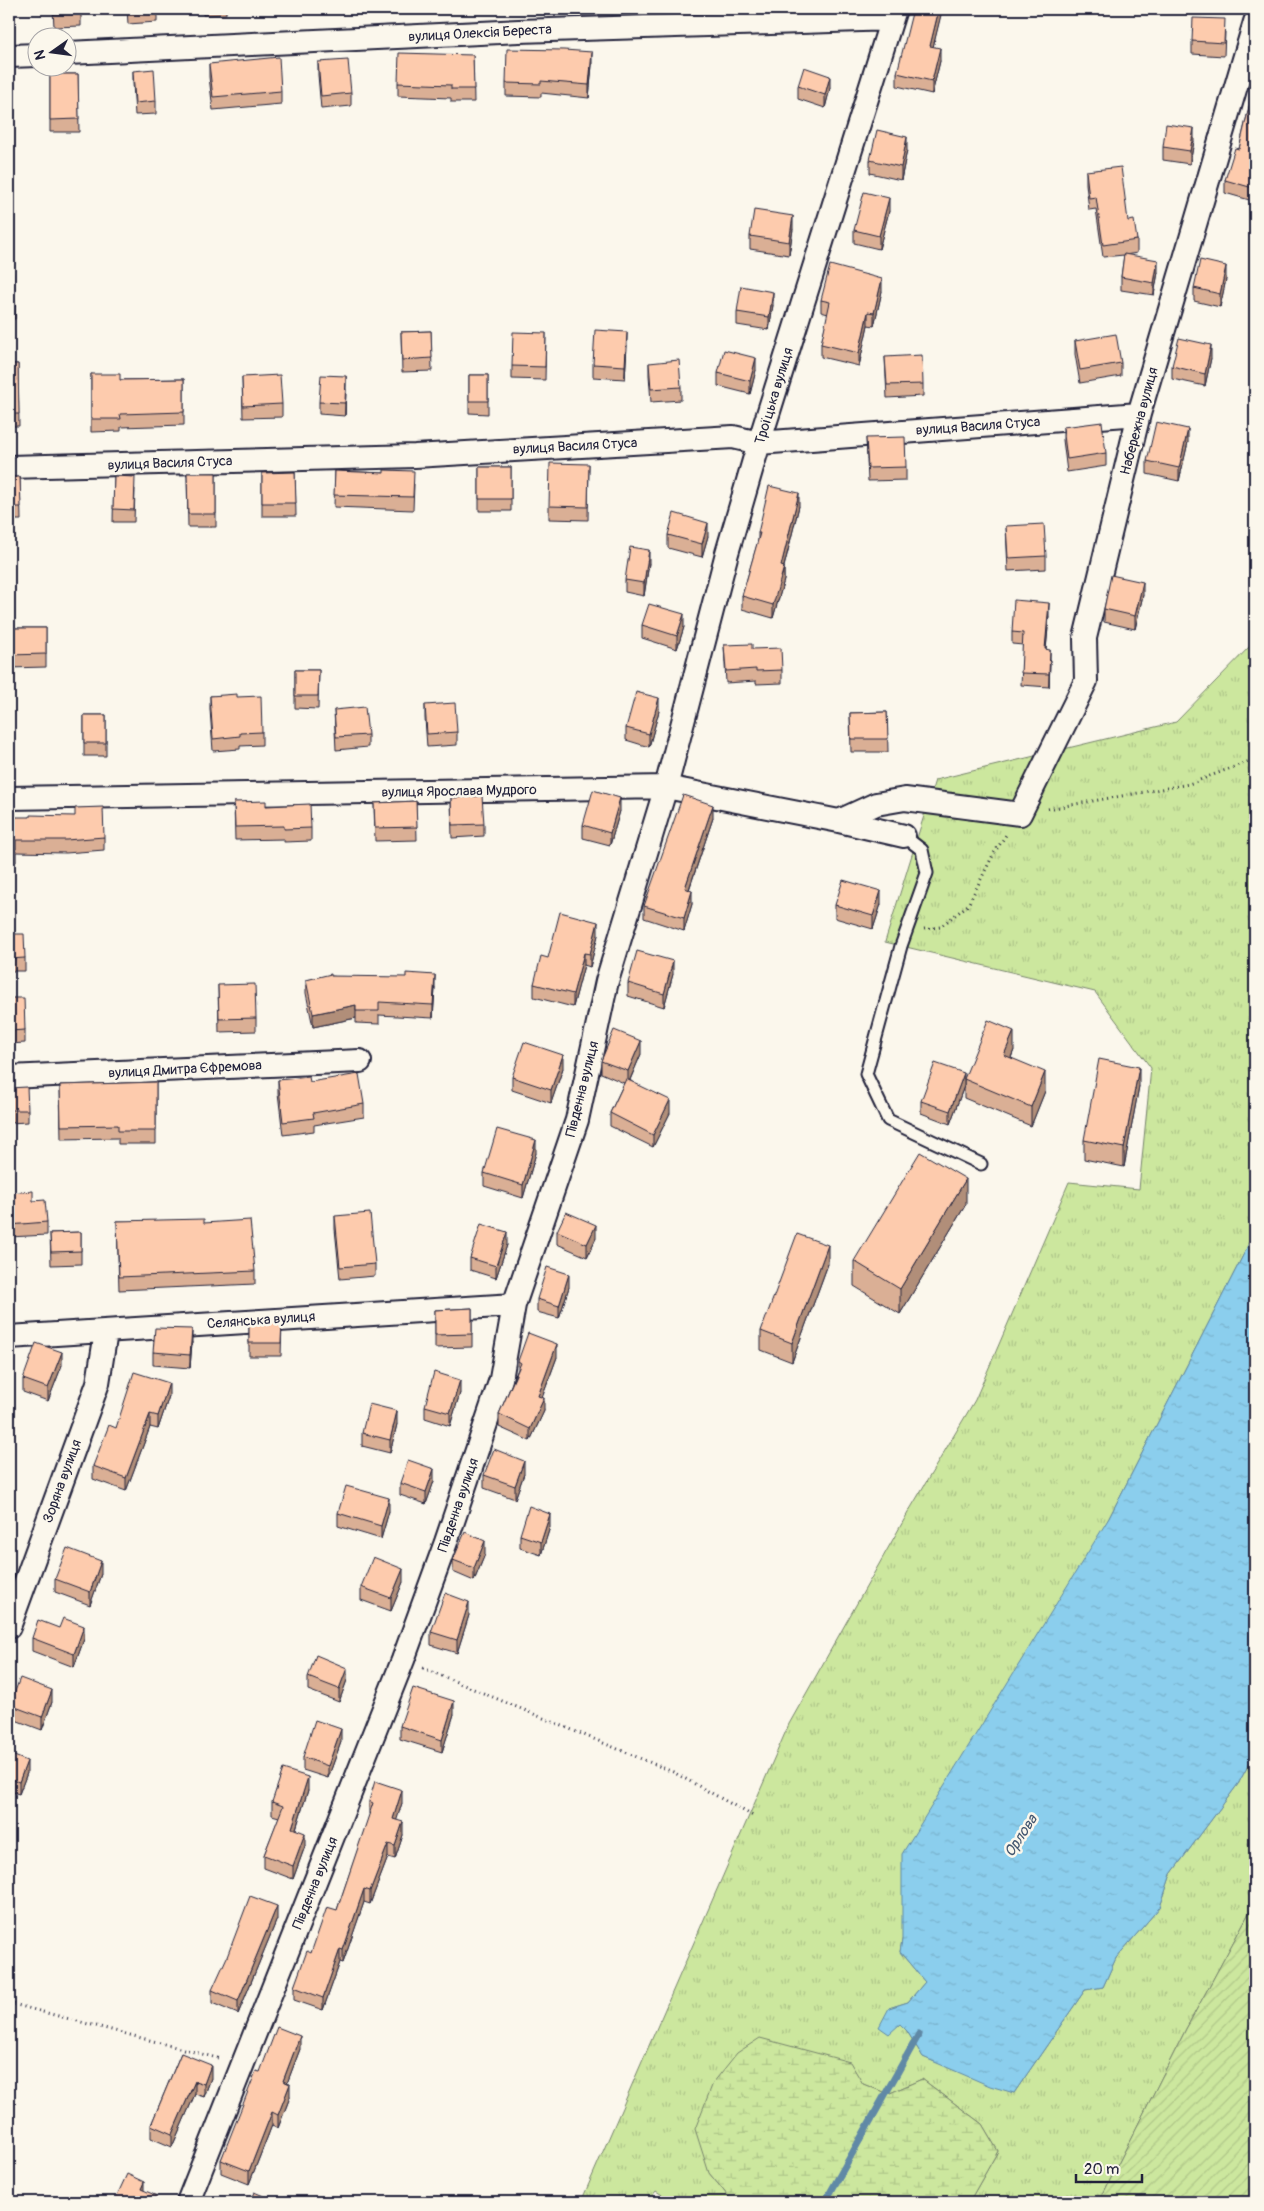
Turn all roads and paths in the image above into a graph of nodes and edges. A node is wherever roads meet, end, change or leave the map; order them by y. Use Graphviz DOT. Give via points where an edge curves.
graph roads {
  1 [pos="894,14"];
  2 [pos="1255,22"];
  3 [pos="78,53"];
  4 [pos="28,55"];
  5 [pos="9,56"];
  6 [pos="1140,414"];
  7 [pos="759,443"];
  8 [pos="9,467"];
  9 [pos="1255,758"];
  10 [pos="666,787"];
  11 [pos="9,798"];
  12 [pos="1020,814"];
  13 [pos="839,821"];
  14 [pos="904,836"];
  15 [pos="906,932"];
  16 [pos="360,1061"];
  17 [pos="9,1077"];
  18 [pos="981,1164"];
  19 [pos="514,1305"];
  20 [pos="106,1332"];
  21 [pos="9,1337"];
  22 [pos="9,1627"];
  23 [pos="403,1660"];
  24 [pos="755,1817"];
  25 [pos="9,2003"];
  26 [pos="244,2066"];
  27 [pos="188,2202"];
  1 -- 3 [label="street, вулиця Олексія Береста"];
  1 -- 7 [label="street, Троїцька вулиця"];
  2 -- 6 [label="street, Набережна вулиця"];
  4 -- 5 [label="street"];
  6 -- 7 [label="street, вулиця Василя Стуса"];
  6 -- 12 [label="street, Набережна вулиця" via="1086,638 1086,681"];
  7 -- 8 [label="street, вулиця Василя Стуса" via="733,437 415,456"];
  7 -- 10 [label="street, Троїцька вулиця"];
  9 -- 12 [label="path" via="1189,784"];
  10 -- 11 [label="street, вулиця Ярослава Мудрого"];
  10 -- 13 [label="street, вулиця Ярослава Мудрого"];
  10 -- 19 [label="street, Південна вулиця" via="607,981 577,1120"];
  12 -- 13 [label="street" via="906,799 876,804"];
  12 -- 15 [label="path" via="994,853 968,905 940,927"];
  13 -- 14 [label="street, вулиця Ярослава Мудрого"];
  14 -- 15 [label="lane" via="922,850 927,872"];
  15 -- 18 [label="lane" via="866,1074 888,1120"];
  16 -- 17 [label="street, вулиця Дмитра Єфремова"];
  19 -- 20 [label="street, Селянська вулиця"];
  19 -- 23 [label="street, Південна вулиця" via="500,1379"];
  20 -- 21 [label="street, Селянська вулиця"];
  20 -- 22 [label="street, Зоряна вулиця" via="98,1383"];
  23 -- 24 [label="path" via="673,1772"];
  23 -- 26 [label="street, Південна вулиця"];
  25 -- 26 [label="path"];
  26 -- 27 [label="street, Південна вулиця"];
}
